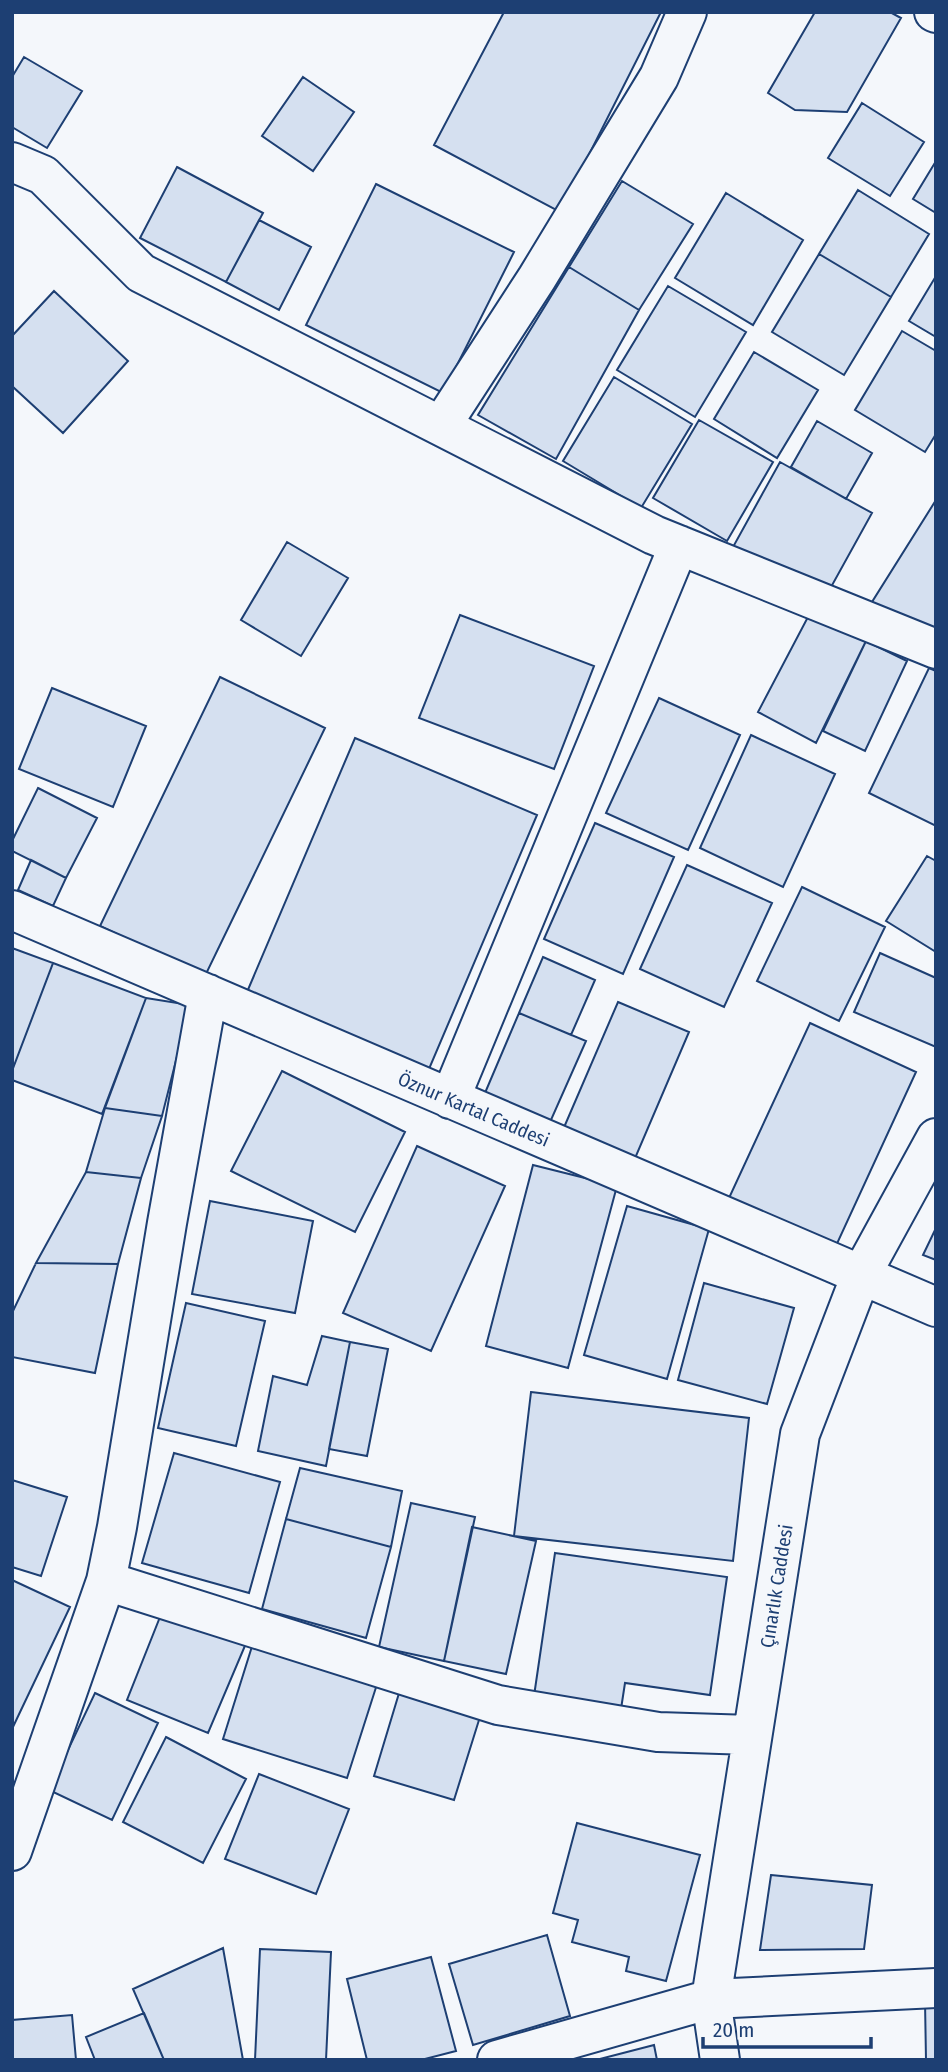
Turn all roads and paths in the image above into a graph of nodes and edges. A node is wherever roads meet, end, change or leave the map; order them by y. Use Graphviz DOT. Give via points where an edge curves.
graph roads {
  1 [pos="687,12"];
  2 [pos="12,162"];
  3 [pos="442,426"];
  4 [pos="679,545"];
  5 [pos="936,649"];
  6 [pos="12,910"];
  7 [pos="208,994"];
  8 [pos="450,1099"];
  9 [pos="936,1138"];
  10 [pos="861,1275"];
  11 [pos="936,1307"];
  12 [pos="106,1581"];
  13 [pos="751,1735"];
  14 [pos="12,1851"];
  15 [pos="936,1987"];
  16 [pos="711,1999"];
  17 [pos="497,2060"];
  18 [pos="720,2060"];
  1 -- 3 [label="street" via="652,89"];
  2 -- 3 [label="street" via="43,176 141,274"];
  3 -- 4 [label="street"];
  4 -- 5 [label="street"];
  4 -- 8 [label="street"];
  6 -- 7 [label="street, Öznur Kartal Caddesi"];
  7 -- 8 [label="street, Öznur Kartal Caddesi"];
  7 -- 12 [label="street"];
  8 -- 10 [label="street, Öznur Kartal Caddesi"];
  9 -- 10 [label="street, Çınarlık Caddesi"];
  10 -- 11 [label="street, Öznur Kartal Caddesi"];
  10 -- 13 [label="street, Çınarlık Caddesi" via="800,1434"];
  12 -- 13 [label="street" via="498,1705 658,1732"];
  12 -- 14 [label="street"];
  13 -- 16 [label="street, Çınarlık Caddesi"];
  15 -- 16 [label="street"];
  16 -- 17 [label="street"];
  16 -- 18 [label="street, Çınarlık Caddesi"];
}
